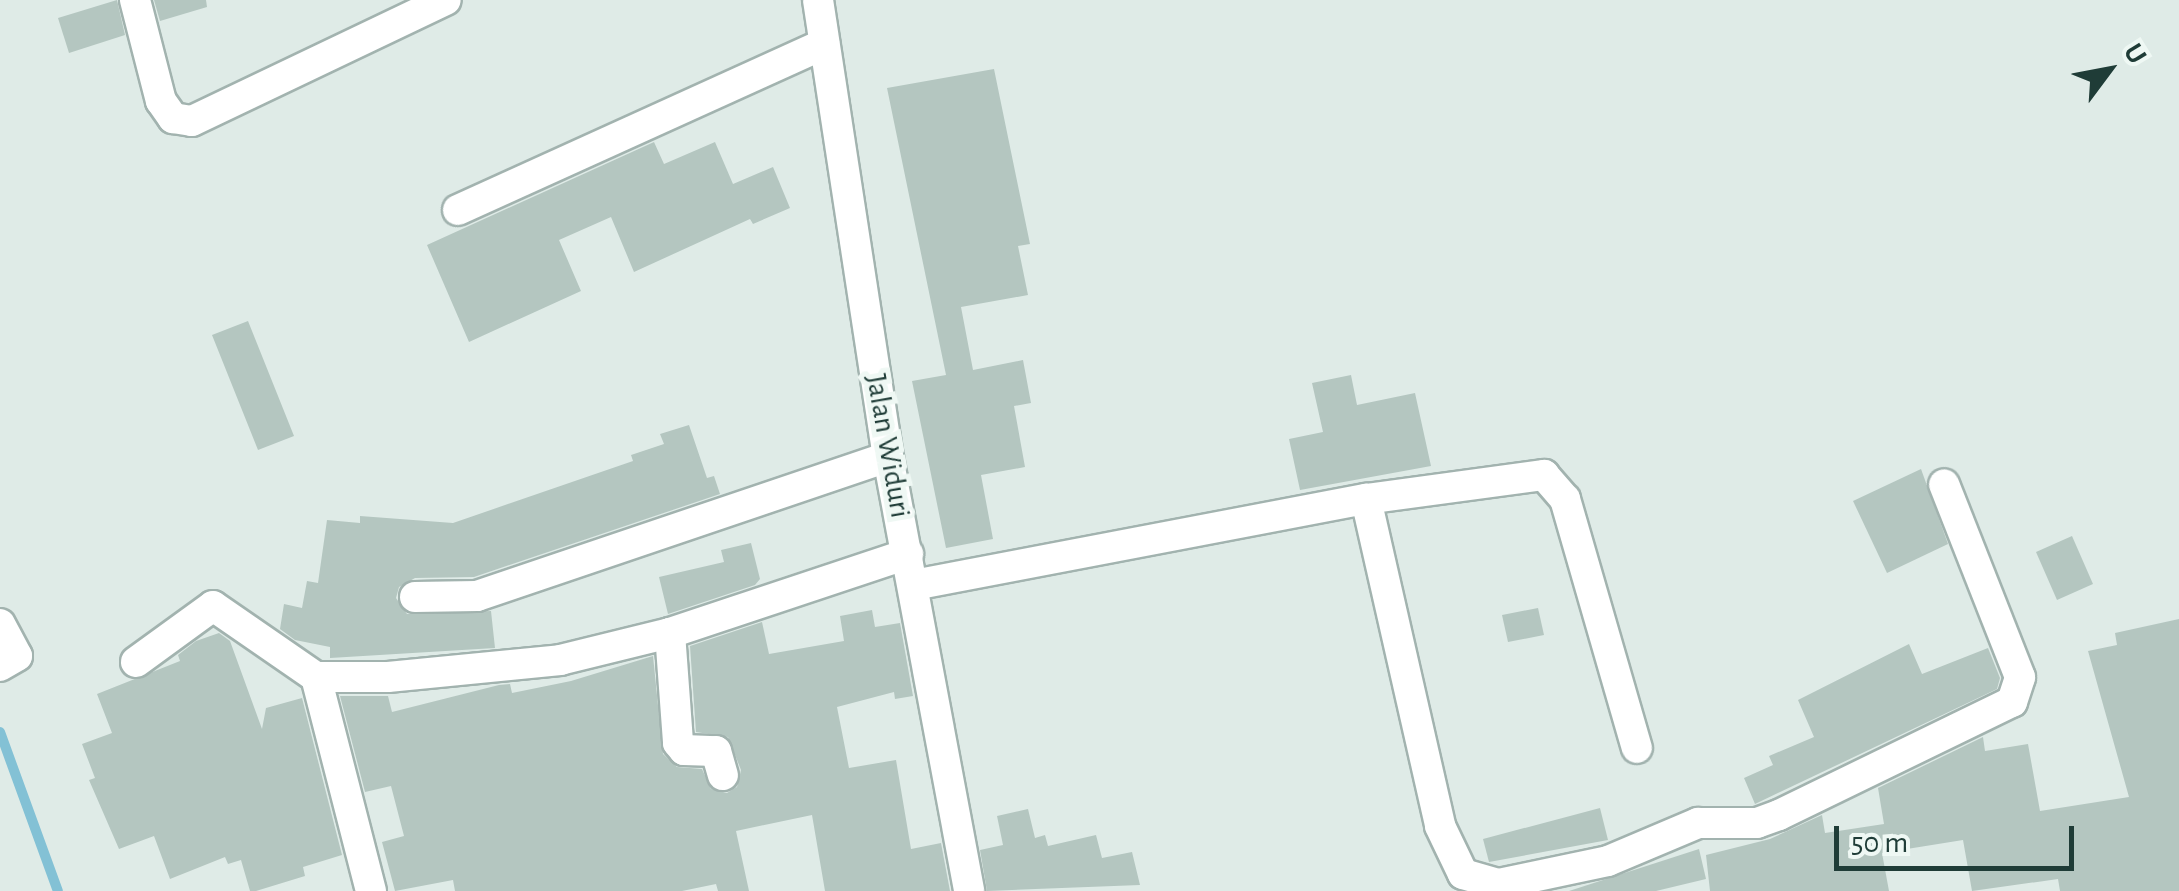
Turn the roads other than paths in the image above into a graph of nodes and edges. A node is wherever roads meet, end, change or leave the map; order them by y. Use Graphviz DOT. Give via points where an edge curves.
graph roads {
  1 [pos="135,0"];
  2 [pos="446,0"];
  3 [pos="818,0"];
  4 [pos="824,44"];
  5 [pos="458,210"];
  6 [pos="888,457"];
  7 [pos="1944,484"];
  8 [pos="1366,498"];
  9 [pos="908,554"];
  10 [pos="914,586"];
  11 [pos="414,597"];
  12 [pos="0,624"];
  13 [pos="670,633"];
  14 [pos="9,661"];
  15 [pos="136,662"];
  16 [pos="316,677"];
  17 [pos="1637,748"];
  18 [pos="723,775"];
  19 [pos="372,891"];
  20 [pos="970,891"];
  1 -- 2 [label="street" via="161,101 173,118 192,121"];
  3 -- 4 [label="street, Jalan Widuri"];
  4 -- 5 [label="street"];
  4 -- 6 [label="street, Jalan Widuri"];
  6 -- 9 [label="street, Jalan Widuri"];
  6 -- 11 [label="street" via="477,596"];
  7 -- 8 [label="street" via="2020,677 2012,702 1779,815 1698,823 1608,861 1499,884 1463,874 1440,826"];
  8 -- 10 [label="street"];
  8 -- 17 [label="street" via="1534,475 1552,480 1565,499"];
  9 -- 10 [label="street, Jalan Widuri"];
  9 -- 13 [label="street"];
  10 -- 20 [label="street, Jalan Widuri"];
  12 -- 14 [label="street"];
  13 -- 16 [label="street" via="522,665"];
  13 -- 18 [label="street" via="678,744 716,751"];
  15 -- 16 [label="street" via="213,606"];
  16 -- 19 [label="street"];
}
